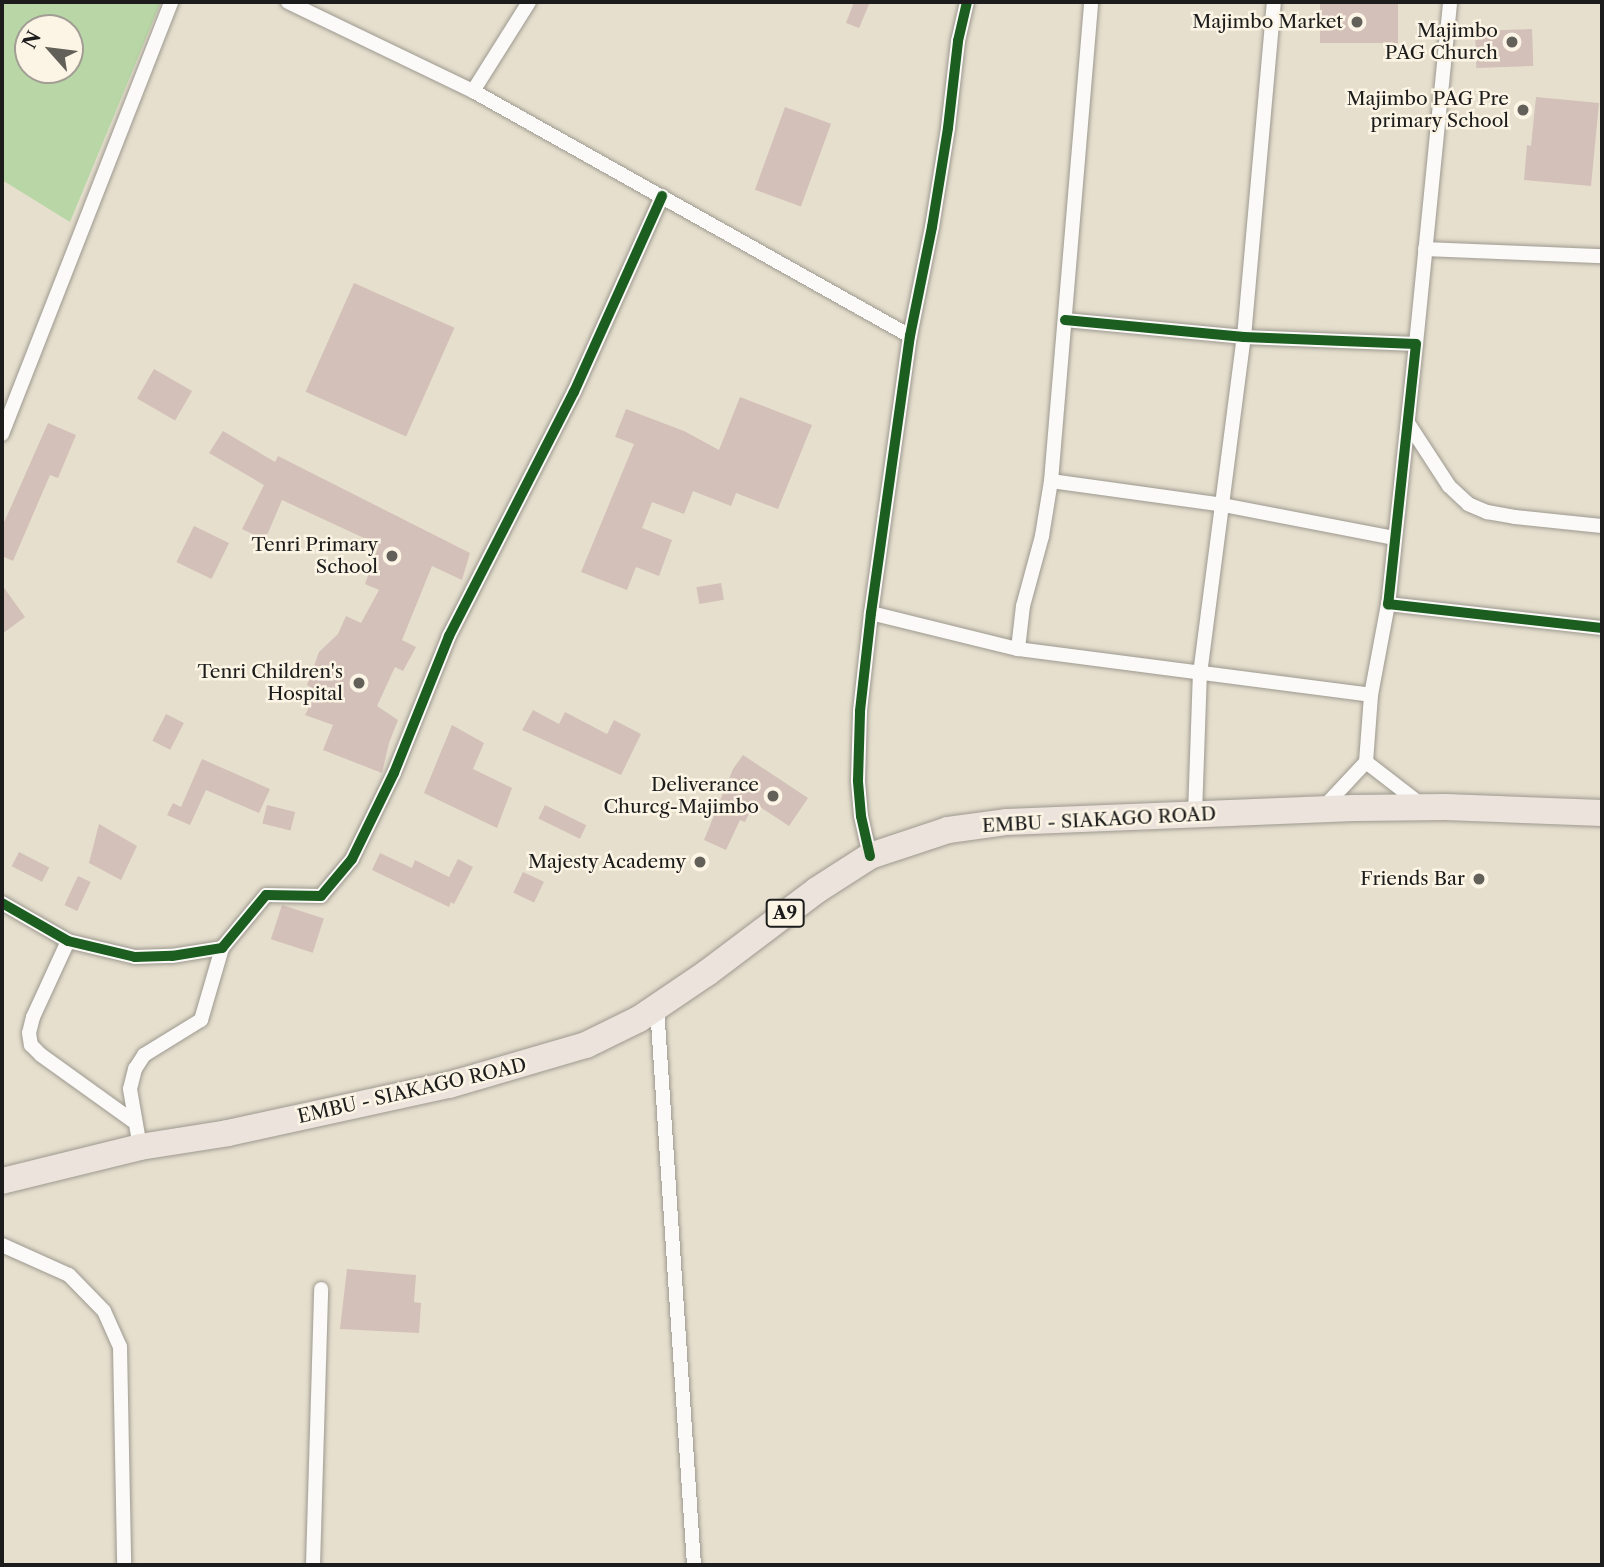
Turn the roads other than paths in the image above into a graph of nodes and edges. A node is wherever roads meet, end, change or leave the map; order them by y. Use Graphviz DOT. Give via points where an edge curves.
graph roads {
  1 [pos="171,2"];
  2 [pos="288,2"];
  3 [pos="529,2"];
  4 [pos="968,2"];
  5 [pos="1091,2"];
  6 [pos="1274,2"];
  7 [pos="1450,2"];
  8 [pos="473,91"];
  9 [pos="662,196"];
  10 [pos="1425,249"];
  11 [pos="1602,256"];
  12 [pos="1065,320"];
  13 [pos="909,336"];
  14 [pos="1244,337"];
  15 [pos="1416,344"];
  16 [pos="7,405"];
  17 [pos="1408,423"];
  18 [pos="2,434"];
  19 [pos="1051,481"];
  20 [pos="1223,505"];
  21 [pos="1602,526"];
  22 [pos="1395,538"];
  23 [pos="1388,604"];
  24 [pos="871,613"];
  25 [pos="1602,628"];
  26 [pos="1018,649"];
  27 [pos="1200,674"];
  28 [pos="1371,695"];
  29 [pos="1366,762"];
  30 [pos="1424,807"];
  31 [pos="1321,810"];
  32 [pos="1602,813"];
  33 [pos="1195,814"];
  34 [pos="870,856"];
  35 [pos="2,903"];
  36 [pos="68,941"];
  37 [pos="222,948"];
  38 [pos="657,1007"];
  39 [pos="133,1121"];
  40 [pos="139,1147"];
  41 [pos="2,1181"];
  42 [pos="2,1245"];
  43 [pos="321,1289"];
  44 [pos="124,1565"];
  45 [pos="313,1565"];
  46 [pos="694,1565"];
  1 -- 16 [label="street"];
  2 -- 8 [label="street"];
  3 -- 8 [label="street"];
  4 -- 13 [label="street" via="958,41 932,227"];
  5 -- 12 [label="street"];
  6 -- 14 [label="street"];
  7 -- 10 [label="street"];
  8 -- 9 [label="street"];
  9 -- 13 [label="street"];
  9 -- 37 [label="street" via="574,392 449,636 394,774 352,859 321,896 266,895"];
  10 -- 11 [label="street"];
  10 -- 15 [label="street"];
  12 -- 14 [label="street"];
  12 -- 19 [label="street"];
  13 -- 24 [label="street"];
  14 -- 15 [label="street"];
  14 -- 20 [label="street"];
  15 -- 17 [label="street"];
  16 -- 18 [label="street"];
  17 -- 21 [label="street" via="1449,486 1468,503 1515,517"];
  17 -- 22 [label="street"];
  19 -- 20 [label="street"];
  19 -- 26 [label="street"];
  20 -- 22 [label="street"];
  20 -- 27 [label="street"];
  22 -- 23 [label="street"];
  23 -- 25 [label="street"];
  23 -- 28 [label="street"];
  24 -- 26 [label="street"];
  24 -- 34 [label="street" via="858,780"];
  26 -- 27 [label="street"];
  27 -- 28 [label="street"];
  27 -- 33 [label="street"];
  28 -- 29 [label="street"];
  29 -- 30 [label="street"];
  29 -- 31 [label="street"];
  30 -- 31 [label="highway, EMBU - SIAKAGO ROAD / A9"];
  30 -- 32 [label="highway, EMBU - SIAKAGO ROAD / A9"];
  31 -- 33 [label="highway, EMBU - SIAKAGO ROAD / A9"];
  33 -- 34 [label="highway, EMBU - SIAKAGO ROAD / A9" via="1007,822 948,830"];
  34 -- 38 [label="highway, EMBU - SIAKAGO ROAD / A9"];
  35 -- 36 [label="street"];
  36 -- 37 [label="street" via="135,957"];
  36 -- 39 [label="street" via="33,1017 31,1045"];
  37 -- 39 [label="street" via="201,1020 144,1055 135,1069 130,1089"];
  38 -- 40 [label="highway, EMBU - SIAKAGO ROAD / A9" via="586,1045 449,1085 228,1133"];
  38 -- 46 [label="street"];
  39 -- 40 [label="street"];
  40 -- 41 [label="highway, EMBU - SIAKAGO ROAD / A9"];
  42 -- 44 [label="street" via="69,1275 104,1311 120,1347"];
  43 -- 45 [label="street"];
}
